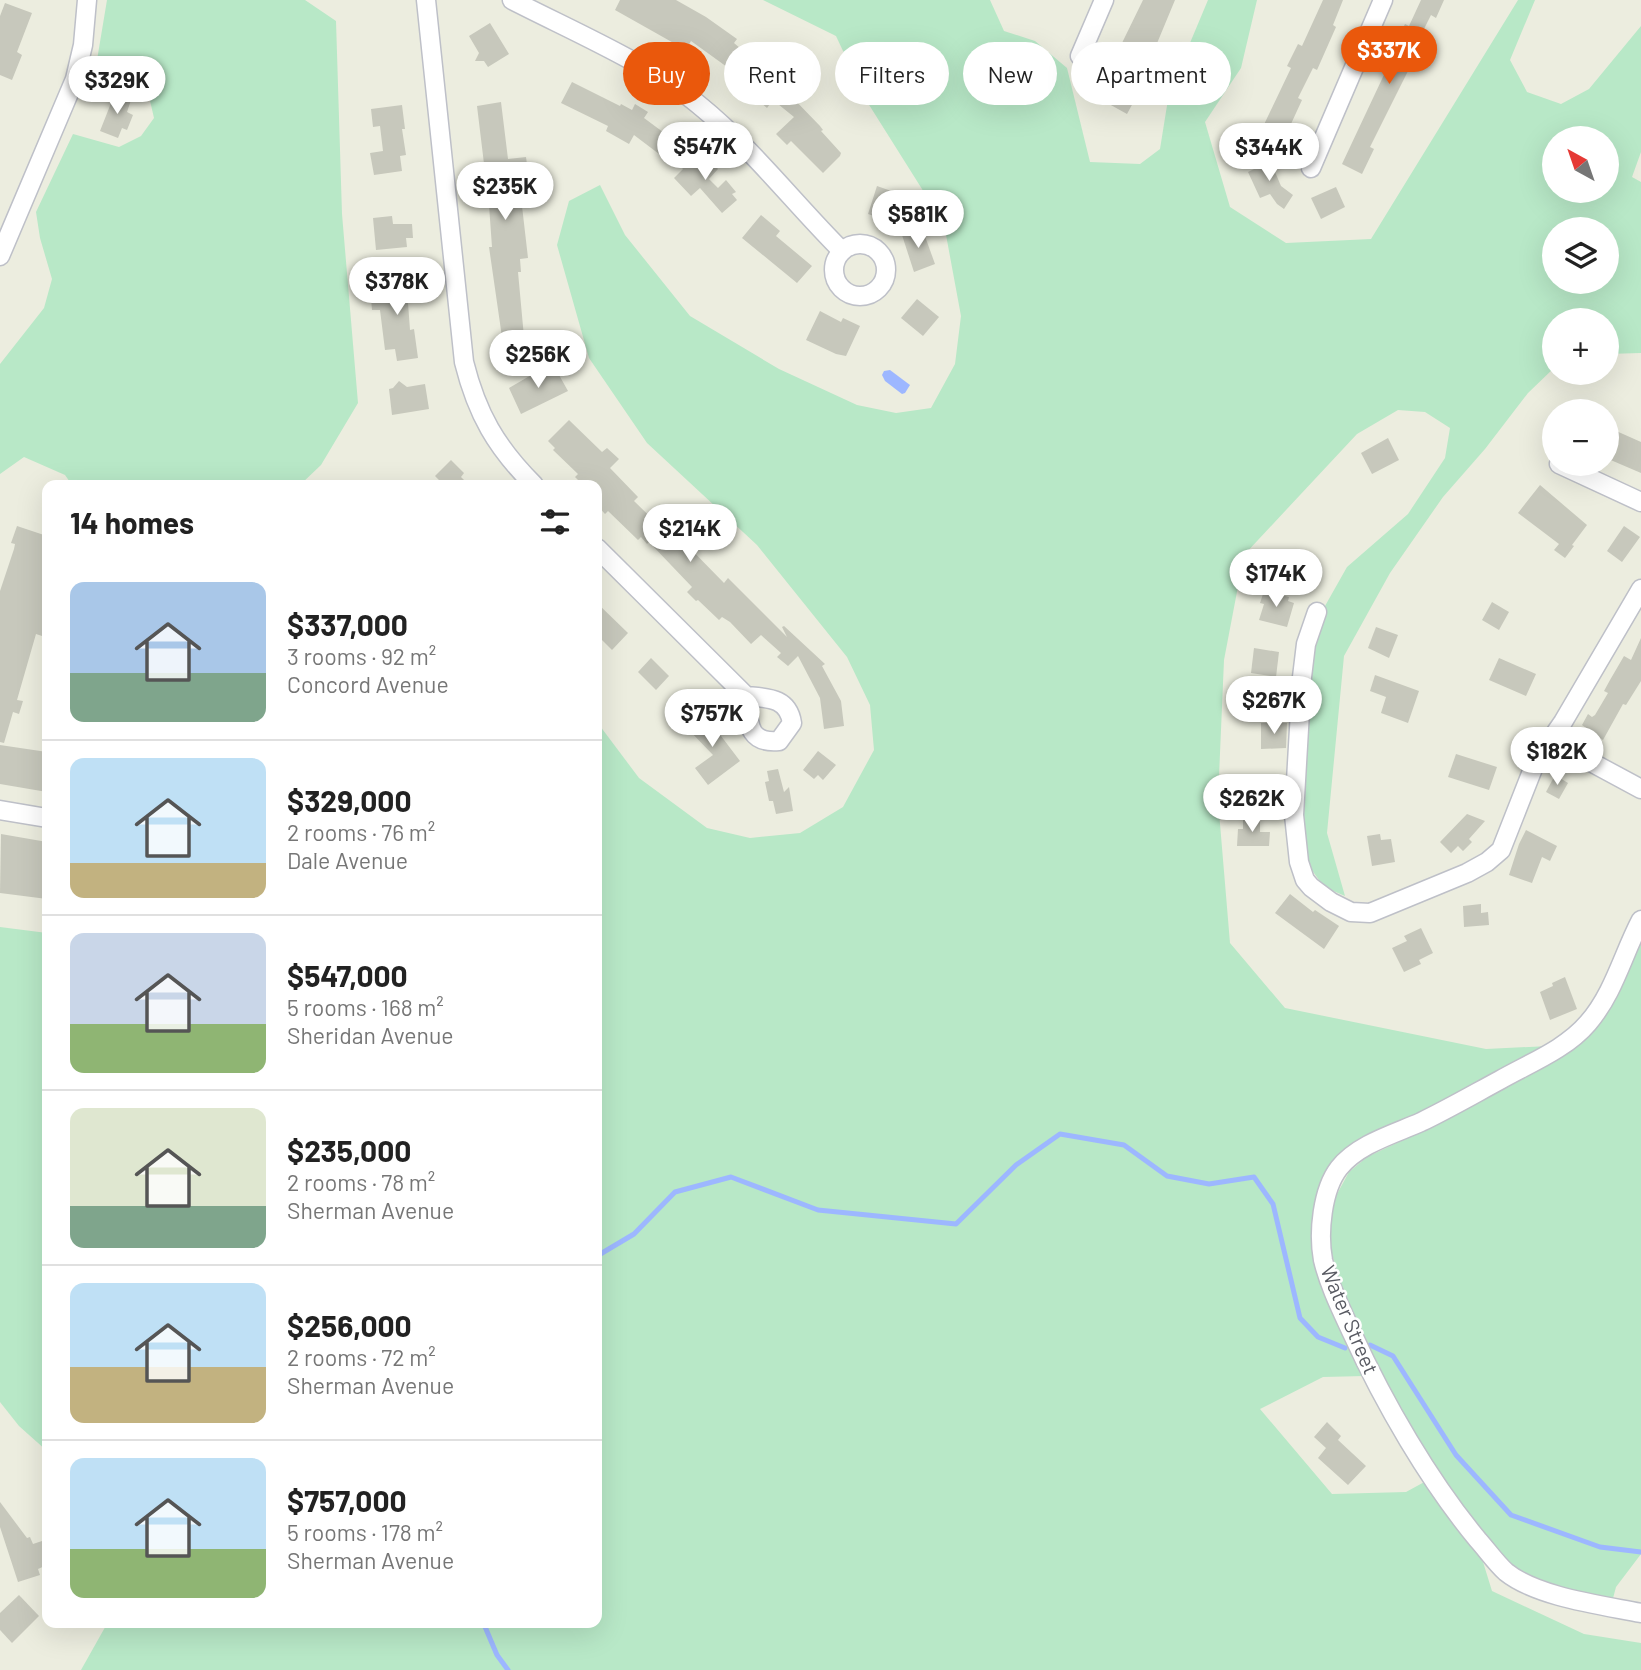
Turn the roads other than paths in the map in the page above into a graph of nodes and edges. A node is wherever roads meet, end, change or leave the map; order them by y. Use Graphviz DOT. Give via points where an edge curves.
graph roads {
  1 [pos="87,0"];
  2 [pos="426,0"];
  3 [pos="512,0"];
  4 [pos="1104,0"];
  5 [pos="1383,0"];
  6 [pos="1086,42"];
  7 [pos="1311,168"];
  8 [pos="842,251"];
  9 [pos="0,256"];
  10 [pos="1585,476"];
  11 [pos="525,480"];
  12 [pos="1641,502"];
  13 [pos="602,553"];
  14 [pos="1641,589"];
  15 [pos="1317,612"];
  16 [pos="746,696"];
  17 [pos="1550,740"];
  18 [pos="1641,789"];
  19 [pos="0,810"];
  20 [pos="42,817"];
  21 [pos="1641,920"];
  22 [pos="1641,1613"];
  1 -- 9 [label="street" via="75,79"];
  2 -- 11 [label="street" via="464,362 482,419"];
  3 -- 8 [label="street" via="638,65 696,102"];
  4 -- 6 [label="street"];
  5 -- 7 [label="street"];
  10 -- 12 [label="street"];
  13 -- 16 [label="street"];
  14 -- 17 [label="street"];
  15 -- 17 [label="street" via="1306,644 1294,815 1305,880 1331,902 1352,912 1370,913 1487,862 1502,850 1525,785"];
  17 -- 18 [label="street"];
  19 -- 20 [label="street"];
  21 -- 22 [label="street, Water Street" via="1606,998 1575,1036 1471,1097 1353,1154 1337,1171 1321,1221 1327,1275 1369,1371 1436,1484 1470,1530 1506,1571 1523,1583 1549,1594"];
}
